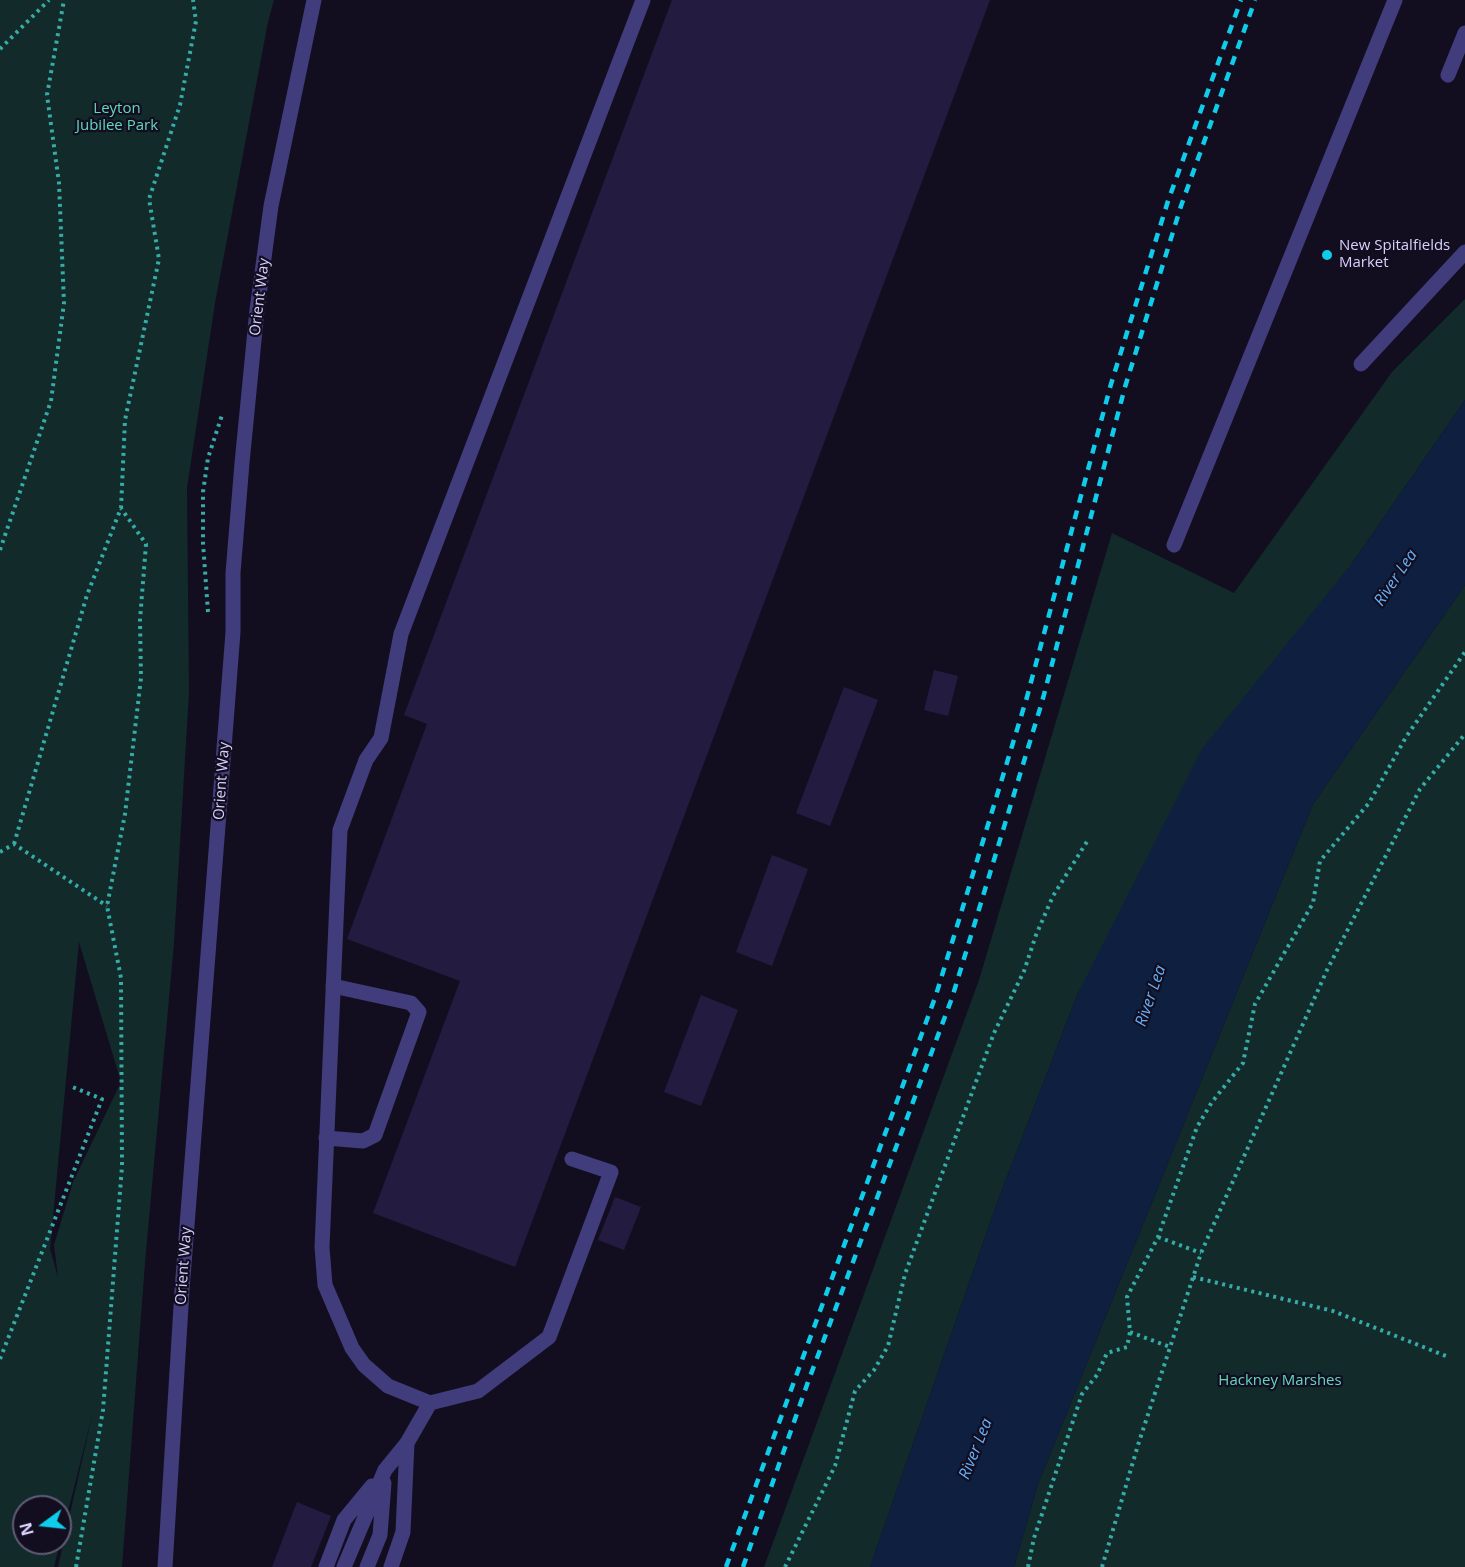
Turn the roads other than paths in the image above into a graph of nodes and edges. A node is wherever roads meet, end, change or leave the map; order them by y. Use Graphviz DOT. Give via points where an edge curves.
graph roads {
  1 [pos="314,0"];
  2 [pos="643,0"];
  3 [pos="1395,0"];
  4 [pos="1465,33"];
  5 [pos="1448,75"];
  6 [pos="1465,252"];
  7 [pos="1361,364"];
  8 [pos="1174,545"];
  9 [pos="333,986"];
  10 [pos="326,1138"];
  11 [pos="572,1159"];
  12 [pos="430,1403"];
  13 [pos="407,1443"];
  14 [pos="385,1470"];
  15 [pos="165,1567"];
  16 [pos="326,1567"];
  17 [pos="344,1567"];
  18 [pos="367,1567"];
  19 [pos="391,1567"];
  1 -- 15 [label="street, Orient Way" via="271,207 252,361 233,573 233,632 182,1290"];
  2 -- 9 [label="street" via="401,634 381,738 366,760 340,831"];
  3 -- 8 [label="street"];
  4 -- 5 [label="street"];
  6 -- 7 [label="street"];
  9 -- 10 [label="street"];
  9 -- 10 [label="street" via="411,1003 419,1012 375,1136 363,1141"];
  10 -- 12 [label="street" via="322,1247 325,1285 352,1348 364,1365 388,1386"];
  11 -- 12 [label="street" via="611,1172 549,1337 478,1391"];
  12 -- 13 [label="street"];
  13 -- 14 [label="street"];
  13 -- 19 [label="street" via="403,1532"];
  14 -- 16 [label="street" via="344,1520"];
  14 -- 17 [label="street"];
  14 -- 18 [label="street" via="380,1535"];
}
